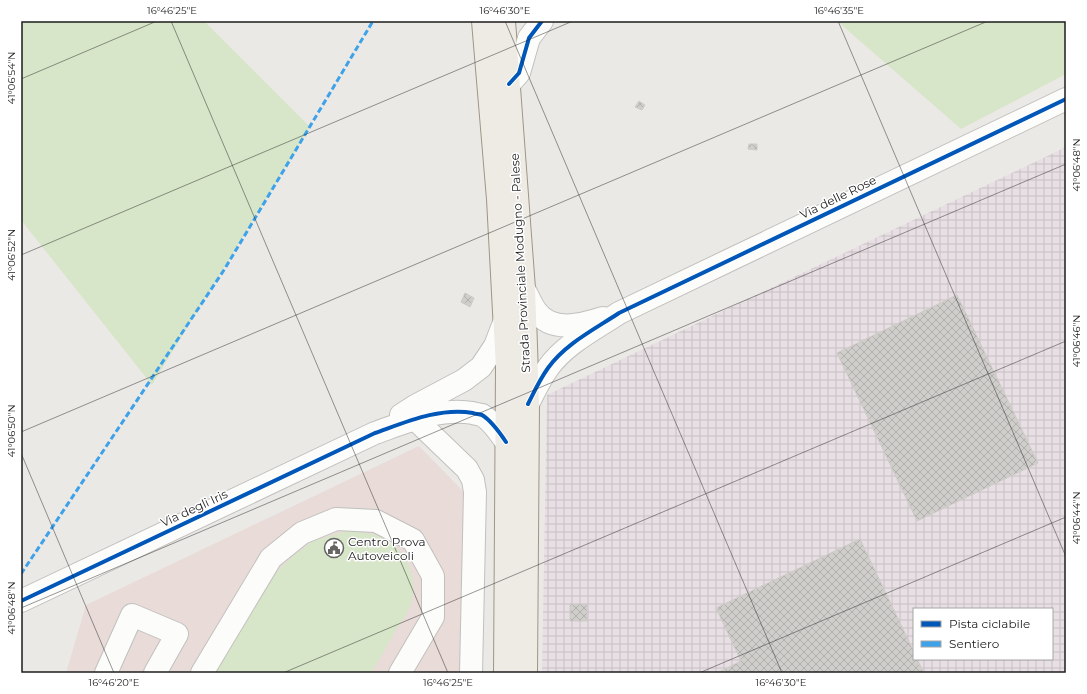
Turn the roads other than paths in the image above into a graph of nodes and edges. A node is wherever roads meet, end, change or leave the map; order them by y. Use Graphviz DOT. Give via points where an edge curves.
graph roads {
  1 [pos="483,21"];
  2 [pos="504,21"];
  3 [pos="542,21"];
  4 [pos="509,84"];
  5 [pos="1066,98"];
  6 [pos="524,289"];
  7 [pos="619,314"];
  8 [pos="504,320"];
  9 [pos="528,404"];
  10 [pos="415,419"];
  11 [pos="375,432"];
  12 [pos="506,442"];
  13 [pos="21,601"];
  14 [pos="106,673"];
  15 [pos="155,673"];
  16 [pos="202,673"];
  17 [pos="400,673"];
  18 [pos="471,673"];
  19 [pos="505,673"];
  20 [pos="526,673"];
  1 -- 8 [label="main road, Strada Provinciale Modugno - Palese" via="498,199"];
  2 -- 4 [label="main road, Strada Provinciale Modugno - Palese"];
  3 -- 4 [label="street" via="529,38 519,73"];
  4 -- 6 [label="main road, Strada Provinciale Modugno - Palese"];
  5 -- 7 [label="street, Via delle Rose"];
  6 -- 7 [label="street" via="537,312 549,323 571,326"];
  6 -- 9 [label="main road, Strada Provinciale Modugno - Palese"];
  7 -- 9 [label="street" via="559,355 548,368"];
  8 -- 11 [label="street" via="495,346 481,367 464,380 415,406"];
  8 -- 12 [label="main road, Strada Provinciale Modugno - Palese" via="507,368"];
  9 -- 20 [label="main road, Strada Provinciale Modugno - Palese"];
  10 -- 11 [label="street"];
  10 -- 12 [label="street" via="460,410 481,415 497,428"];
  10 -- 18 [label="street" via="467,469 473,480 475,492"];
  11 -- 13 [label="street, Via degli Iris"];
  12 -- 19 [label="main road, Strada Provinciale Modugno - Palese"];
  14 -- 15 [label="street" via="132,615 176,634"];
  16 -- 17 [label="street" via="271,558 302,533 336,520 376,521 412,540 433,576 433,617"];
}
